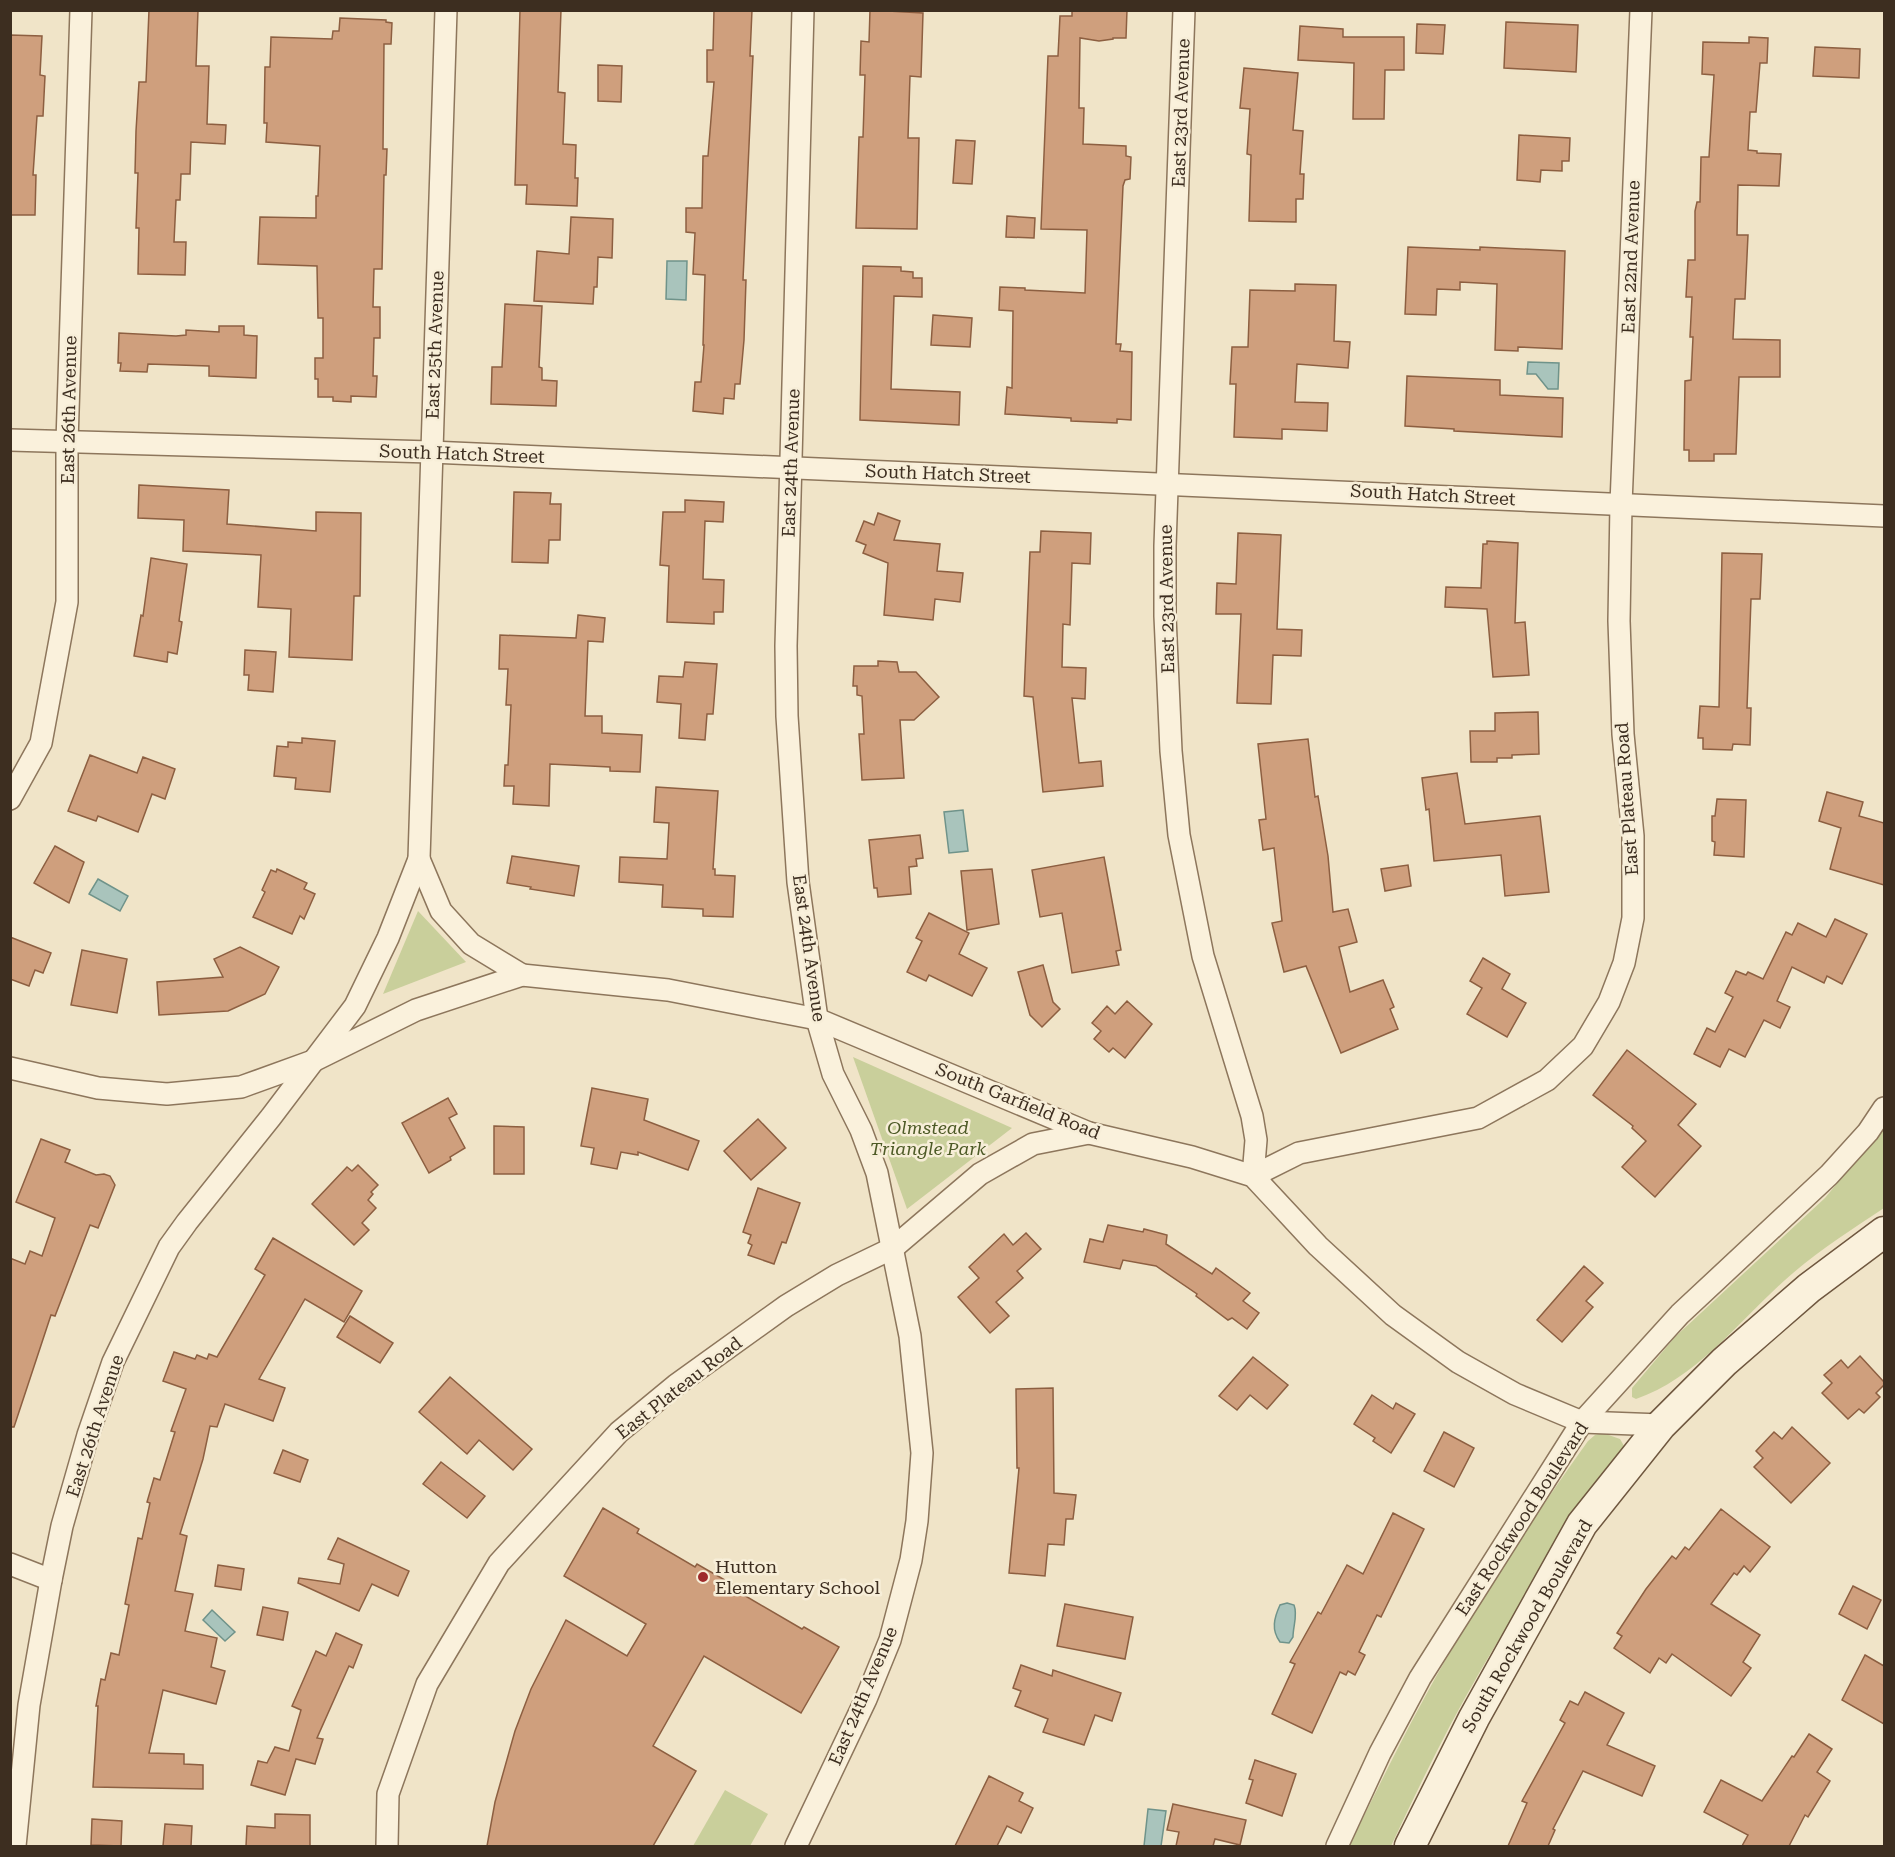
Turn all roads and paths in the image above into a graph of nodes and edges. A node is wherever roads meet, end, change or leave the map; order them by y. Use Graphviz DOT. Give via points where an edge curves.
graph roads {
  1 [pos="81,10"];
  2 [pos="446,10"];
  3 [pos="803,10"];
  4 [pos="1185,10"];
  5 [pos="1641,10"];
  6 [pos="10,440"];
  7 [pos="68,442"];
  8 [pos="431,453"];
  9 [pos="791,468"];
  10 [pos="1166,484"];
  11 [pos="1621,504"];
  12 [pos="1884,516"];
  13 [pos="10,799"];
  14 [pos="419,859"];
  15 [pos="522,975"];
  16 [pos="817,1019"];
  17 [pos="313,1060"];
  18 [pos="10,1068"];
  19 [pos="1884,1108"];
  20 [pos="1089,1133"];
  21 [pos="1253,1176"];
  22 [pos="1884,1232"];
  23 [pos="893,1248"];
  24 [pos="1582,1422"];
  25 [pos="1661,1425"];
  26 [pos="10,1564"];
  27 [pos="51,1580"];
  28 [pos="15,1846"];
  29 [pos="387,1846"];
  30 [pos="796,1846"];
  31 [pos="1337,1846"];
  32 [pos="1410,1846"];
  1 -- 7 [label="street, East 26th Avenue"];
  2 -- 8 [label="street, East 25th Avenue"];
  3 -- 9 [label="street, East 24th Avenue"];
  4 -- 10 [label="street, East 23rd Avenue"];
  5 -- 11 [label="street, East 22nd Avenue"];
  6 -- 7 [label="street, South Hatch Street"];
  7 -- 8 [label="street, South Hatch Street"];
  7 -- 13 [label="street, East 26th Avenue" via="67,602 41,743"];
  8 -- 9 [label="street, South Hatch Street"];
  8 -- 14 [label="street, East 25th Avenue"];
  9 -- 10 [label="street, South Hatch Street"];
  9 -- 16 [label="street, East 24th Avenue" via="788,716 798,882"];
  10 -- 11 [label="street, South Hatch Street"];
  10 -- 21 [label="street, East 23rd Avenue" via="1165,616 1174,796 1203,956 1252,1116 1256,1140"];
  11 -- 12 [label="street, South Hatch Street"];
  11 -- 21 [label="street, East Plateau Road" via="1620,655 1633,836 1633,918 1624,963 1608,1002 1583,1046 1547,1080 1478,1118 1299,1153"];
  14 -- 15 [label="street, East 25th Avenue" via="448,919 471,944"];
  14 -- 17 [label="street, East 25th Avenue" via="388,938 355,1005"];
  15 -- 16 [label="street, South Garfield Road" via="668,990"];
  15 -- 17 [label="street, South Garfield Road" via="416,1010"];
  16 -- 20 [label="street, South Garfield Road"];
  16 -- 23 [label="street, East 24th Avenue" via="833,1074 877,1173"];
  17 -- 18 [label="street, South Garfield Road" via="241,1087 167,1094 98,1088"];
  17 -- 27 [label="street, East 26th Avenue" via="187,1221 156,1271 113,1362 88,1435"];
  19 -- 24 [label="street, East Rockwood Boulevard" via="1829,1175 1680,1314"];
  20 -- 21 [label="street, South Garfield Road"];
  20 -- 23 [label="street, East Plateau Road" via="1033,1144 980,1174"];
  21 -- 24 [label="street, South Garfield Road" via="1318,1246 1394,1315 1458,1362 1505,1389"];
  22 -- 25 [label="street, South Rockwood Boulevard" via="1809,1288 1724,1362"];
  23 -- 29 [label="street, East Plateau Road" via="786,1306 676,1385 619,1432 499,1563 427,1684 388,1794"];
  23 -- 30 [label="street, East 24th Avenue" via="910,1336 922,1453 911,1560 890,1640 866,1700"];
  24 -- 25 [label="street, South Garfield Road"];
  24 -- 31 [label="street, East Rockwood Boulevard" via="1420,1678"];
  25 -- 32 [label="street, South Rockwood Boulevard" via="1582,1524 1474,1718"];
  26 -- 27 [label="street"];
  27 -- 28 [label="street, East 26th Avenue" via="29,1705"];
}
